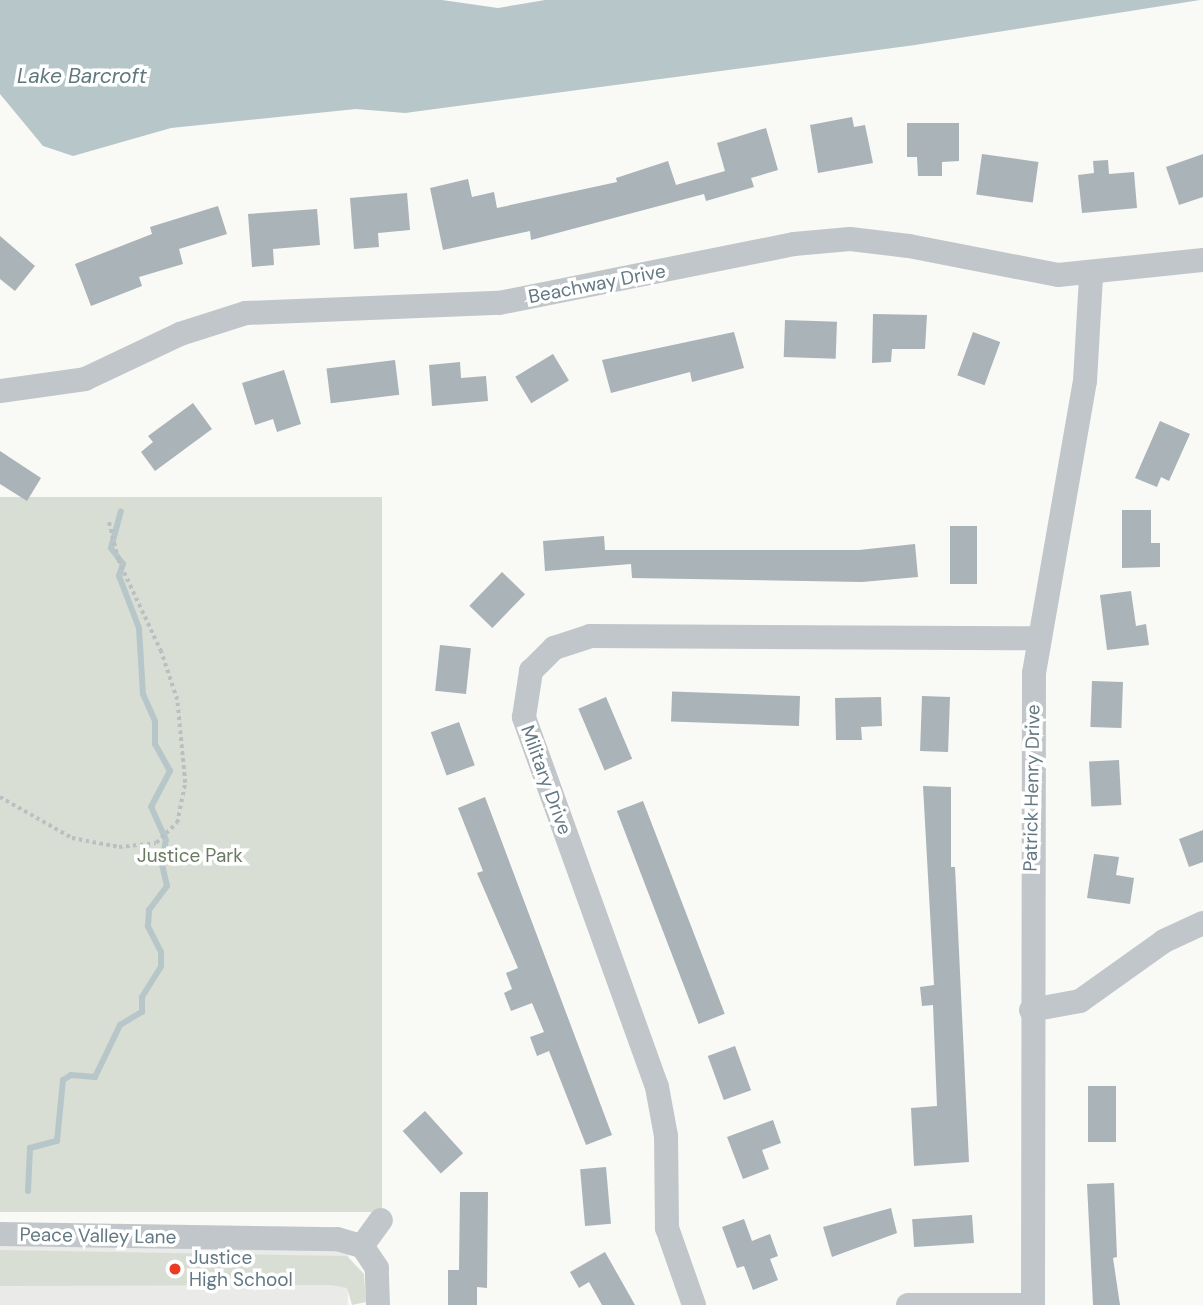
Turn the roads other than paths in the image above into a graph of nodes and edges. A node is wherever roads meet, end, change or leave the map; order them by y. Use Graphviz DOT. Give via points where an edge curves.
graph roads {
  1 [pos="1203,260"];
  2 [pos="1091,276"];
  3 [pos="0,391"];
  4 [pos="1039,638"];
  5 [pos="1203,923"];
  6 [pos="1031,1010"];
  7 [pos="381,1220"];
  8 [pos="0,1234"];
  9 [pos="362,1246"];
  10 [pos="378,1305"];
  11 [pos="694,1305"];
  12 [pos="908,1305"];
  13 [pos="1027,1305"];
  14 [pos="1033,1305"];
  1 -- 2 [label="street, Beachway Drive"];
  2 -- 3 [label="street, Beachway Drive" via="1039,273 850,239 794,244 499,303 246,313 180,334 85,379"];
  2 -- 4 [label="street, Patrick Henry Drive" via="1084,381"];
  4 -- 6 [label="street, Patrick Henry Drive" via="1030,773"];
  4 -- 11 [label="street, Military Drive" via="590,636 554,648 531,671 523,694 524,718 657,1087 666,1136 667,1228"];
  5 -- 6 [label="street" via="1164,941 1091,996"];
  6 -- 14 [label="street, Patrick Henry Drive"];
  7 -- 9 [label="street"];
  8 -- 9 [label="street, Peace Valley Lane" via="337,1239"];
  9 -- 10 [label="street" via="377,1268"];
  12 -- 13 [label="street"];
}
